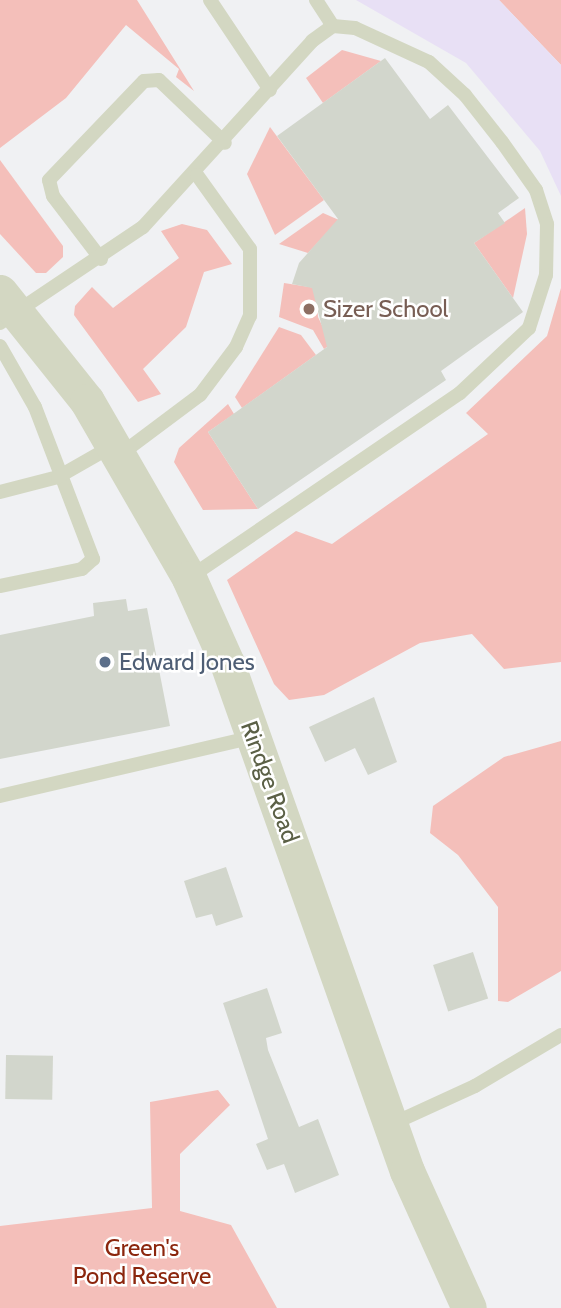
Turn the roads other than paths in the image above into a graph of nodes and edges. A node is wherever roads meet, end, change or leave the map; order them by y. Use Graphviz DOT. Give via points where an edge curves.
graph roads {
  1 [pos="210,0"];
  2 [pos="316,0"];
  3 [pos="333,26"];
  4 [pos="270,90"];
  5 [pos="225,143"];
  6 [pos="197,175"];
  7 [pos="101,259"];
  8 [pos="6,309"];
  9 [pos="0,346"];
  10 [pos="118,449"];
  11 [pos="58,477"];
  12 [pos="0,492"];
  13 [pos="189,578"];
  14 [pos="0,586"];
  15 [pos="253,737"];
  16 [pos="0,796"];
  17 [pos="561,1035"];
  18 [pos="391,1125"];
  19 [pos="469,1308"];
  1 -- 4 [label="lane"];
  2 -- 3 [label="lane"];
  3 -- 4 [label="lane"];
  3 -- 13 [label="lane" via="355,28 429,62 465,95 502,142 543,208 549,245 541,302 520,339 460,393"];
  4 -- 5 [label="lane"];
  5 -- 6 [label="lane"];
  5 -- 7 [label="lane" via="159,80 144,81 49,180 53,195"];
  6 -- 7 [label="lane"];
  6 -- 10 [label="lane" via="250,249 255,289 250,316 236,347 200,395"];
  7 -- 8 [label="lane"];
  8 -- 10 [label="street, Rindge Road"];
  9 -- 11 [label="lane" via="35,407"];
  10 -- 11 [label="lane"];
  10 -- 13 [label="street, Rindge Road"];
  11 -- 12 [label="lane"];
  11 -- 14 [label="lane" via="93,559 82,569"];
  13 -- 15 [label="street, Rindge Road"];
  15 -- 16 [label="lane"];
  15 -- 18 [label="street, Rindge Road"];
  17 -- 18 [label="lane" via="475,1086"];
  18 -- 19 [label="street, Rindge Road"];
}
